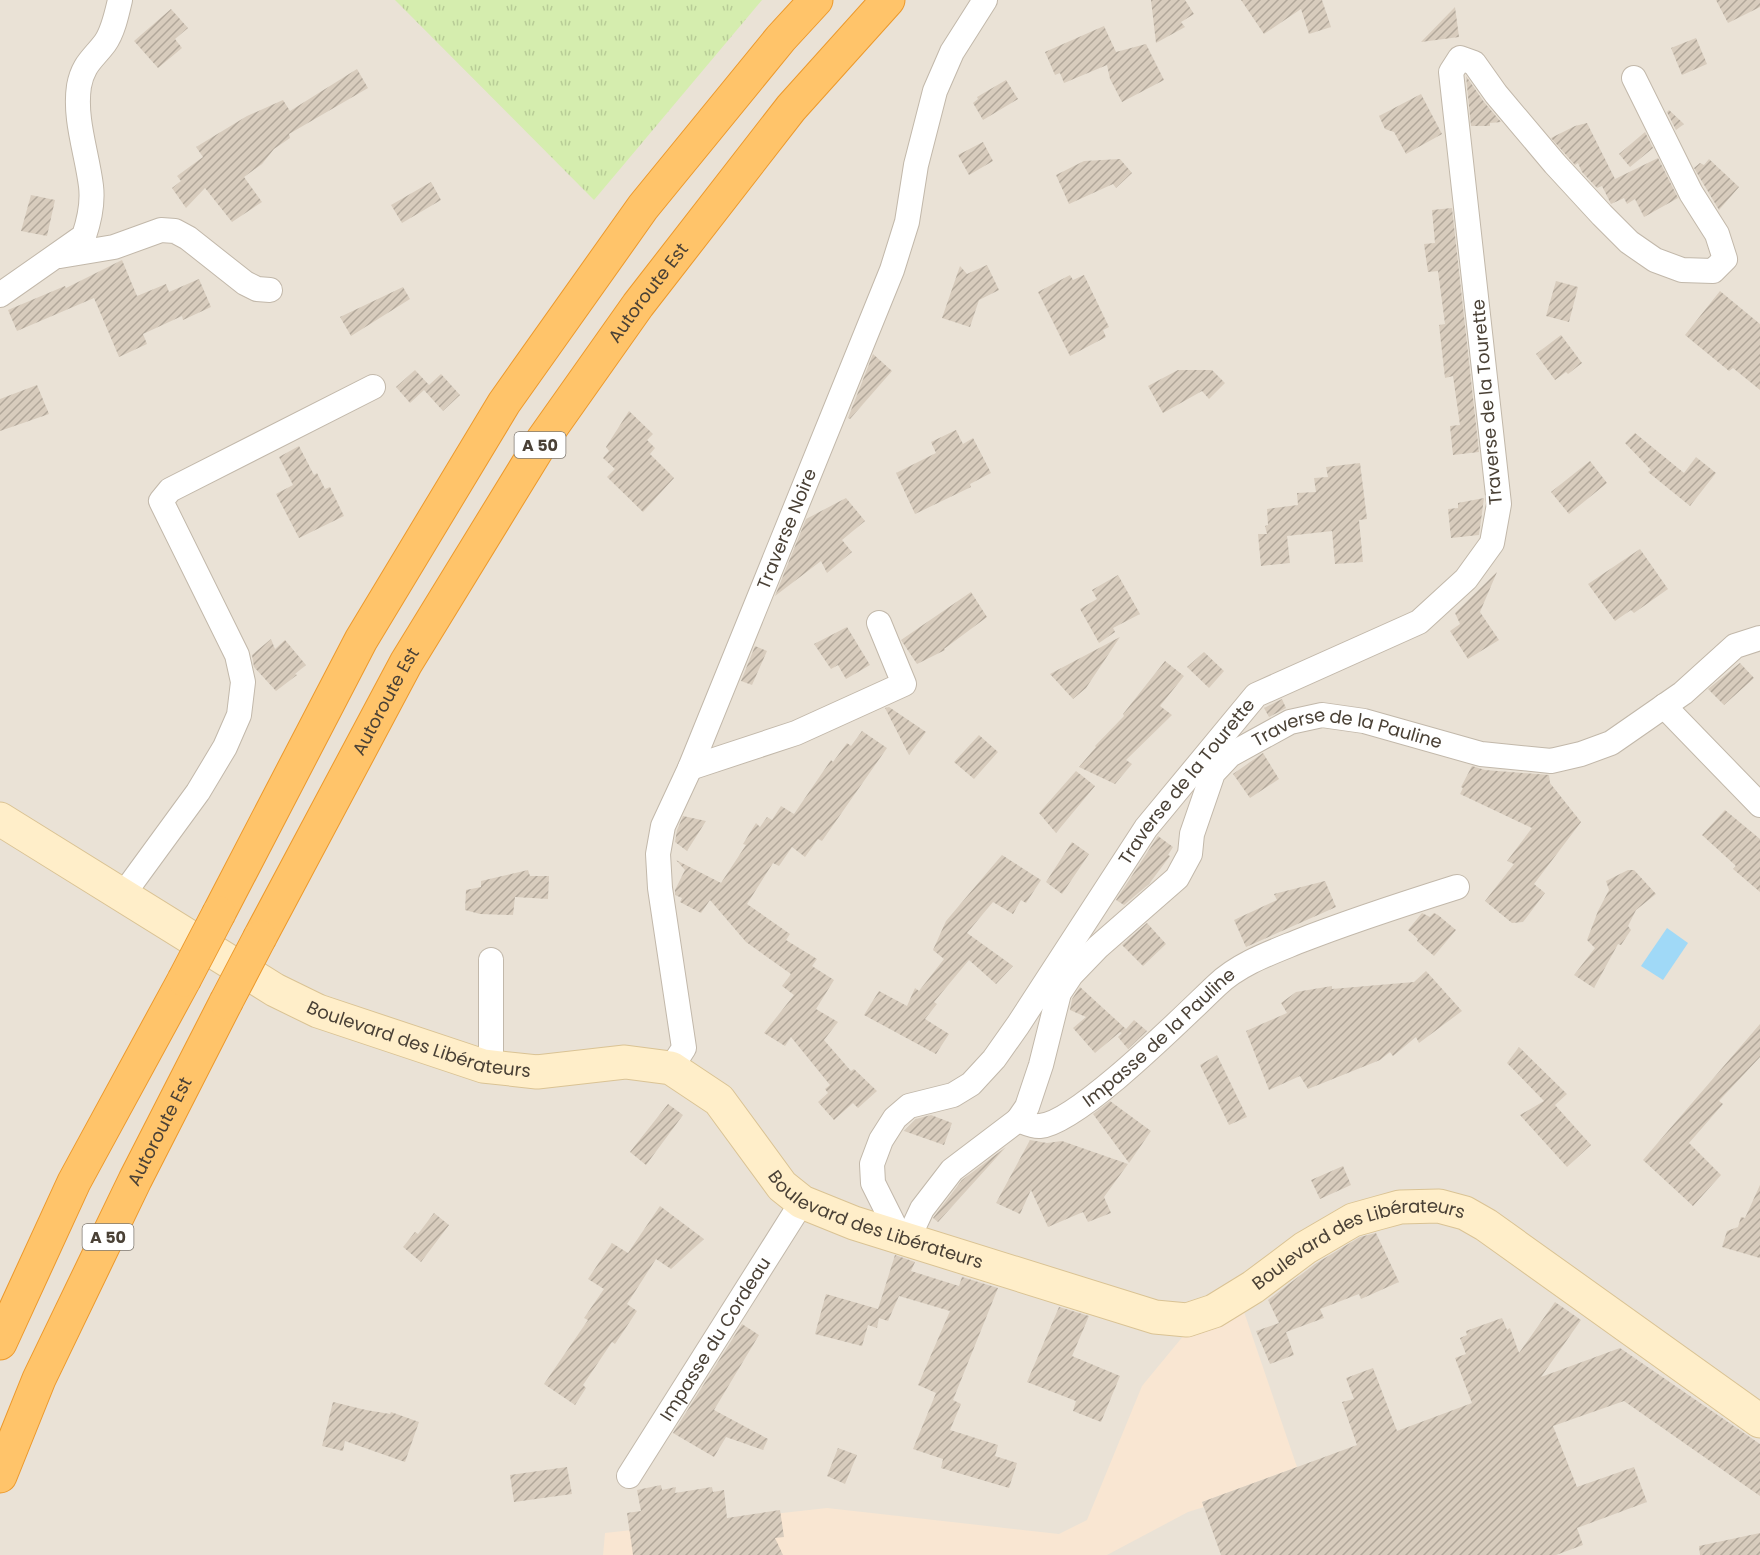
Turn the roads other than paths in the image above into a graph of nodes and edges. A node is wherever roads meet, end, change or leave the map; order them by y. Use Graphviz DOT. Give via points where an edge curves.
graph roads {
  1 [pos="120,0"];
  2 [pos="816,0"];
  3 [pos="888,0"];
  4 [pos="985,0"];
  5 [pos="1634,78"];
  6 [pos="52,257"];
  7 [pos="270,290"];
  8 [pos="0,295"];
  9 [pos="373,387"];
  10 [pos="879,623"];
  11 [pos="1760,638"];
  12 [pos="1664,706"];
  13 [pos="690,768"];
  14 [pos="1760,805"];
  15 [pos="0,819"];
  16 [pos="1457,887"];
  17 [pos="122,896"];
  18 [pos="491,960"];
  19 [pos="491,1067"];
  20 [pos="671,1068"];
  21 [pos="1018,1120"];
  22 [pos="802,1202"];
  23 [pos="904,1238"];
  24 [pos="0,1343"];
  25 [pos="1760,1421"];
  26 [pos="0,1476"];
  27 [pos="629,1476"];
  1 -- 6 [label="street" via="106,42 92,56 79,87 79,115 92,188 88,223 84,236"];
  2 -- 24 [label="highway, A 50, bridge" via="643,207 504,403 361,640 74,1182"];
  3 -- 26 [label="highway, Autoroute Est / A 50, bridge" via="791,108 638,304 544,438 406,663 135,1180 39,1379"];
  4 -- 13 [label="street, Traverse Noire" via="952,52 935,91 916,165 907,222 892,270"];
  5 -- 23 [label="street, Traverse de la Tourette" via="1691,193 1717,234 1725,259 1713,271 1682,270 1655,260 1629,242 1555,164 1474,63 1460,58 1451,72 1499,504 1492,543 1466,579 1419,622 1256,695 1146,828 994,1059 971,1084 953,1095 909,1106 895,1118 872,1164 873,1183"];
  6 -- 7 [label="street" via="114,248 161,230 175,231 245,283"];
  6 -- 8 [label="street"];
  9 -- 17 [label="street" via="170,490 161,501 237,655 243,682 239,716 225,747 198,792"];
  10 -- 13 [label="street" via="904,684 796,733"];
  11 -- 12 [label="street, Traverse de la Pauline" via="1734,646"];
  12 -- 14 [label="street"];
  12 -- 21 [label="street, Traverse de la Pauline" via="1611,743 1551,761 1481,754 1364,722 1322,715 1290,722 1230,755 1213,773 1192,834 1190,854 1177,878 1098,947 1059,993 1041,1065 1027,1107"];
  13 -- 20 [label="street, Traverse Noire" via="663,826 658,854 684,1048"];
  15 -- 17 [label="street, Boulevard des Libérateurs"];
  16 -- 21 [label="street, Impasse de la Pauline" via="1353,920 1257,958 1219,983 1070,1114 1037,1127"];
  17 -- 19 [label="street, Boulevard des Libérateurs" via="275,990 318,1011"];
  18 -- 19 [label="street"];
  19 -- 20 [label="street, Boulevard des Libérateurs" via="537,1072 625,1062"];
  20 -- 22 [label="street, Boulevard des Libérateurs" via="719,1100 782,1186"];
  21 -- 23 [label="street" via="952,1170"];
  22 -- 23 [label="street, Boulevard des Libérateurs" via="854,1224"];
  22 -- 27 [label="street, Impasse du Cordeau"];
  23 -- 25 [label="street, Boulevard des Libérateurs" via="1155,1317 1187,1320 1214,1311 1353,1220 1400,1207 1439,1206 1465,1212 1486,1225"];
}
